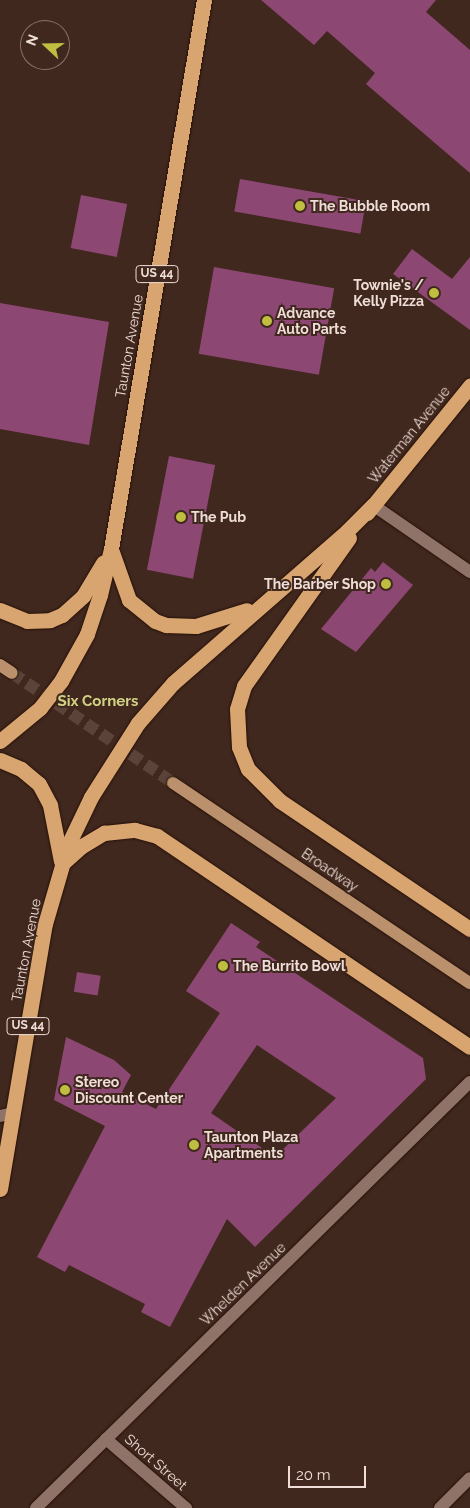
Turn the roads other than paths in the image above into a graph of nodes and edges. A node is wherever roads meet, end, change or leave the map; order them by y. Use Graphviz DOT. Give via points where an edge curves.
graph roads {
  1 [pos="204,0"];
  2 [pos="470,386"];
  3 [pos="373,505"];
  4 [pos="111,548"];
  5 [pos="470,572"];
  6 [pos="266,600"];
  7 [pos="0,610"];
  8 [pos="0,665"];
  9 [pos="12,673"];
  10 [pos="0,741"];
  11 [pos="0,760"];
  12 [pos="173,783"];
  13 [pos="61,865"];
  14 [pos="470,929"];
  15 [pos="470,983"];
  16 [pos="470,1047"];
  17 [pos="470,1082"];
  18 [pos="7,1114"];
  19 [pos="0,1189"];
  20 [pos="106,1439"];
  21 [pos="470,1478"];
  22 [pos="36,1508"];
  23 [pos="186,1508"];
  24 [pos="440,1508"];
  1 -- 4 [label="highway, Taunton Avenue / US 44"];
  2 -- 3 [label="highway, Waterman Avenue / US 44"];
  3 -- 5 [label="street"];
  3 -- 6 [label="highway, US 44" via="340,538"];
  3 -- 14 [label="highway" via="244,686 237,709 239,747 252,774 280,801"];
  4 -- 6 [label="highway" via="129,600 144,615 166,625 212,622"];
  4 -- 7 [label="highway" via="83,596 62,614 50,620 28,622"];
  4 -- 10 [label="highway, US 44" via="94,615 70,668 40,708"];
  6 -- 13 [label="highway, US 44" via="189,666 138,723 91,797"];
  8 -- 9 [label="main road"];
  11 -- 13 [label="highway" via="31,776 45,794"];
  12 -- 15 [label="main road, Broadway"];
  13 -- 16 [label="highway" via="82,846 104,833 135,830 157,836"];
  13 -- 18 [label="highway, Taunton Avenue / US 44" via="45,924"];
  17 -- 20 [label="street, Whelden Avenue"];
  18 -- 19 [label="highway, Taunton Avenue / US 44"];
  20 -- 22 [label="street, Whelden Avenue"];
  20 -- 23 [label="street, Short Street"];
  21 -- 24 [label="street"];
}
